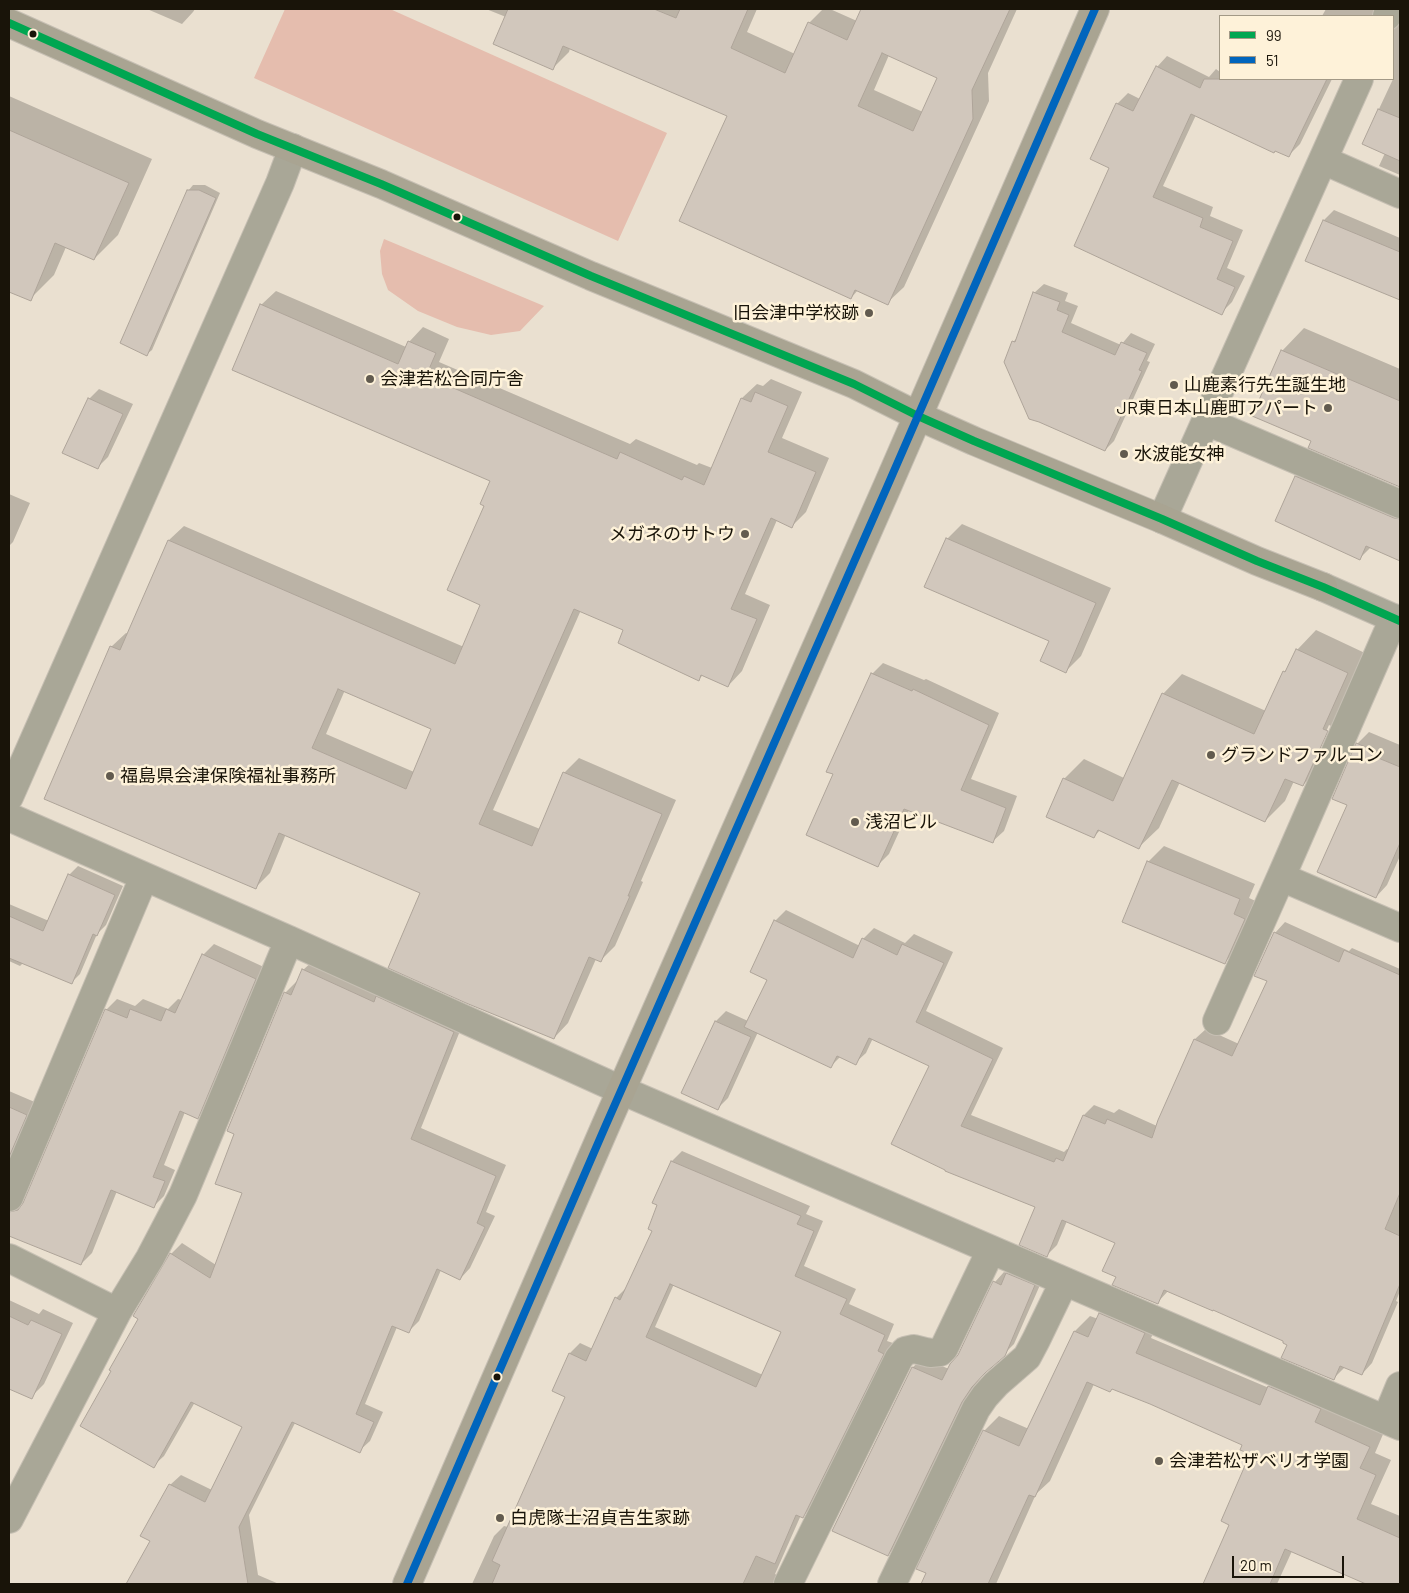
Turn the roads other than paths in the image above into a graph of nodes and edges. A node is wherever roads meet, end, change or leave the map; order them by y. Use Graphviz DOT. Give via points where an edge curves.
graph roads {
  1 [pos="1095,9"];
  2 [pos="9,23"];
  3 [pos="1359,80"];
  4 [pos="293,148"];
  5 [pos="1323,160"];
  6 [pos="1400,194"];
  7 [pos="918,416"];
  8 [pos="1206,422"];
  9 [pos="1400,504"];
  10 [pos="1162,519"];
  11 [pos="1323,587"];
  12 [pos="1397,620"];
  13 [pos="9,797"];
  14 [pos="9,817"];
  15 [pos="144,877"];
  16 [pos="1281,877"];
  17 [pos="1400,928"];
  18 [pos="290,940"];
  19 [pos="1217,1021"];
  20 [pos="621,1090"];
  21 [pos="9,1197"];
  22 [pos="991,1250"];
  23 [pos="9,1258"];
  24 [pos="1064,1282"];
  25 [pos="117,1312"];
  26 [pos="1400,1386"];
  27 [pos="1393,1423"];
  28 [pos="9,1519"];
  29 [pos="407,1584"];
  30 [pos="788,1584"];
  31 [pos="892,1584"];
  1 -- 7 [label="main road"];
  2 -- 4 [label="main road"];
  3 -- 5 [label="street"];
  4 -- 7 [label="main road" via="854,384"];
  4 -- 13 [label="street"];
  5 -- 6 [label="street"];
  5 -- 8 [label="street"];
  7 -- 10 [label="main road"];
  7 -- 20 [label="main road"];
  8 -- 9 [label="street"];
  8 -- 10 [label="street"];
  10 -- 11 [label="main road"];
  11 -- 12 [label="street"];
  12 -- 16 [label="street"];
  14 -- 15 [label="street"];
  15 -- 18 [label="street"];
  15 -- 21 [label="street"];
  16 -- 17 [label="street"];
  16 -- 19 [label="street"];
  18 -- 20 [label="street"];
  18 -- 25 [label="street" via="183,1195"];
  20 -- 22 [label="street"];
  20 -- 29 [label="main road"];
  22 -- 24 [label="street"];
  22 -- 30 [label="street" via="944,1348 930,1353 914,1349 905,1351 899,1358"];
  23 -- 25 [label="street"];
  24 -- 27 [label="street"];
  24 -- 31 [label="street" via="1027,1356 996,1384 976,1410"];
  25 -- 28 [label="street"];
  26 -- 27 [label="street"];
}
